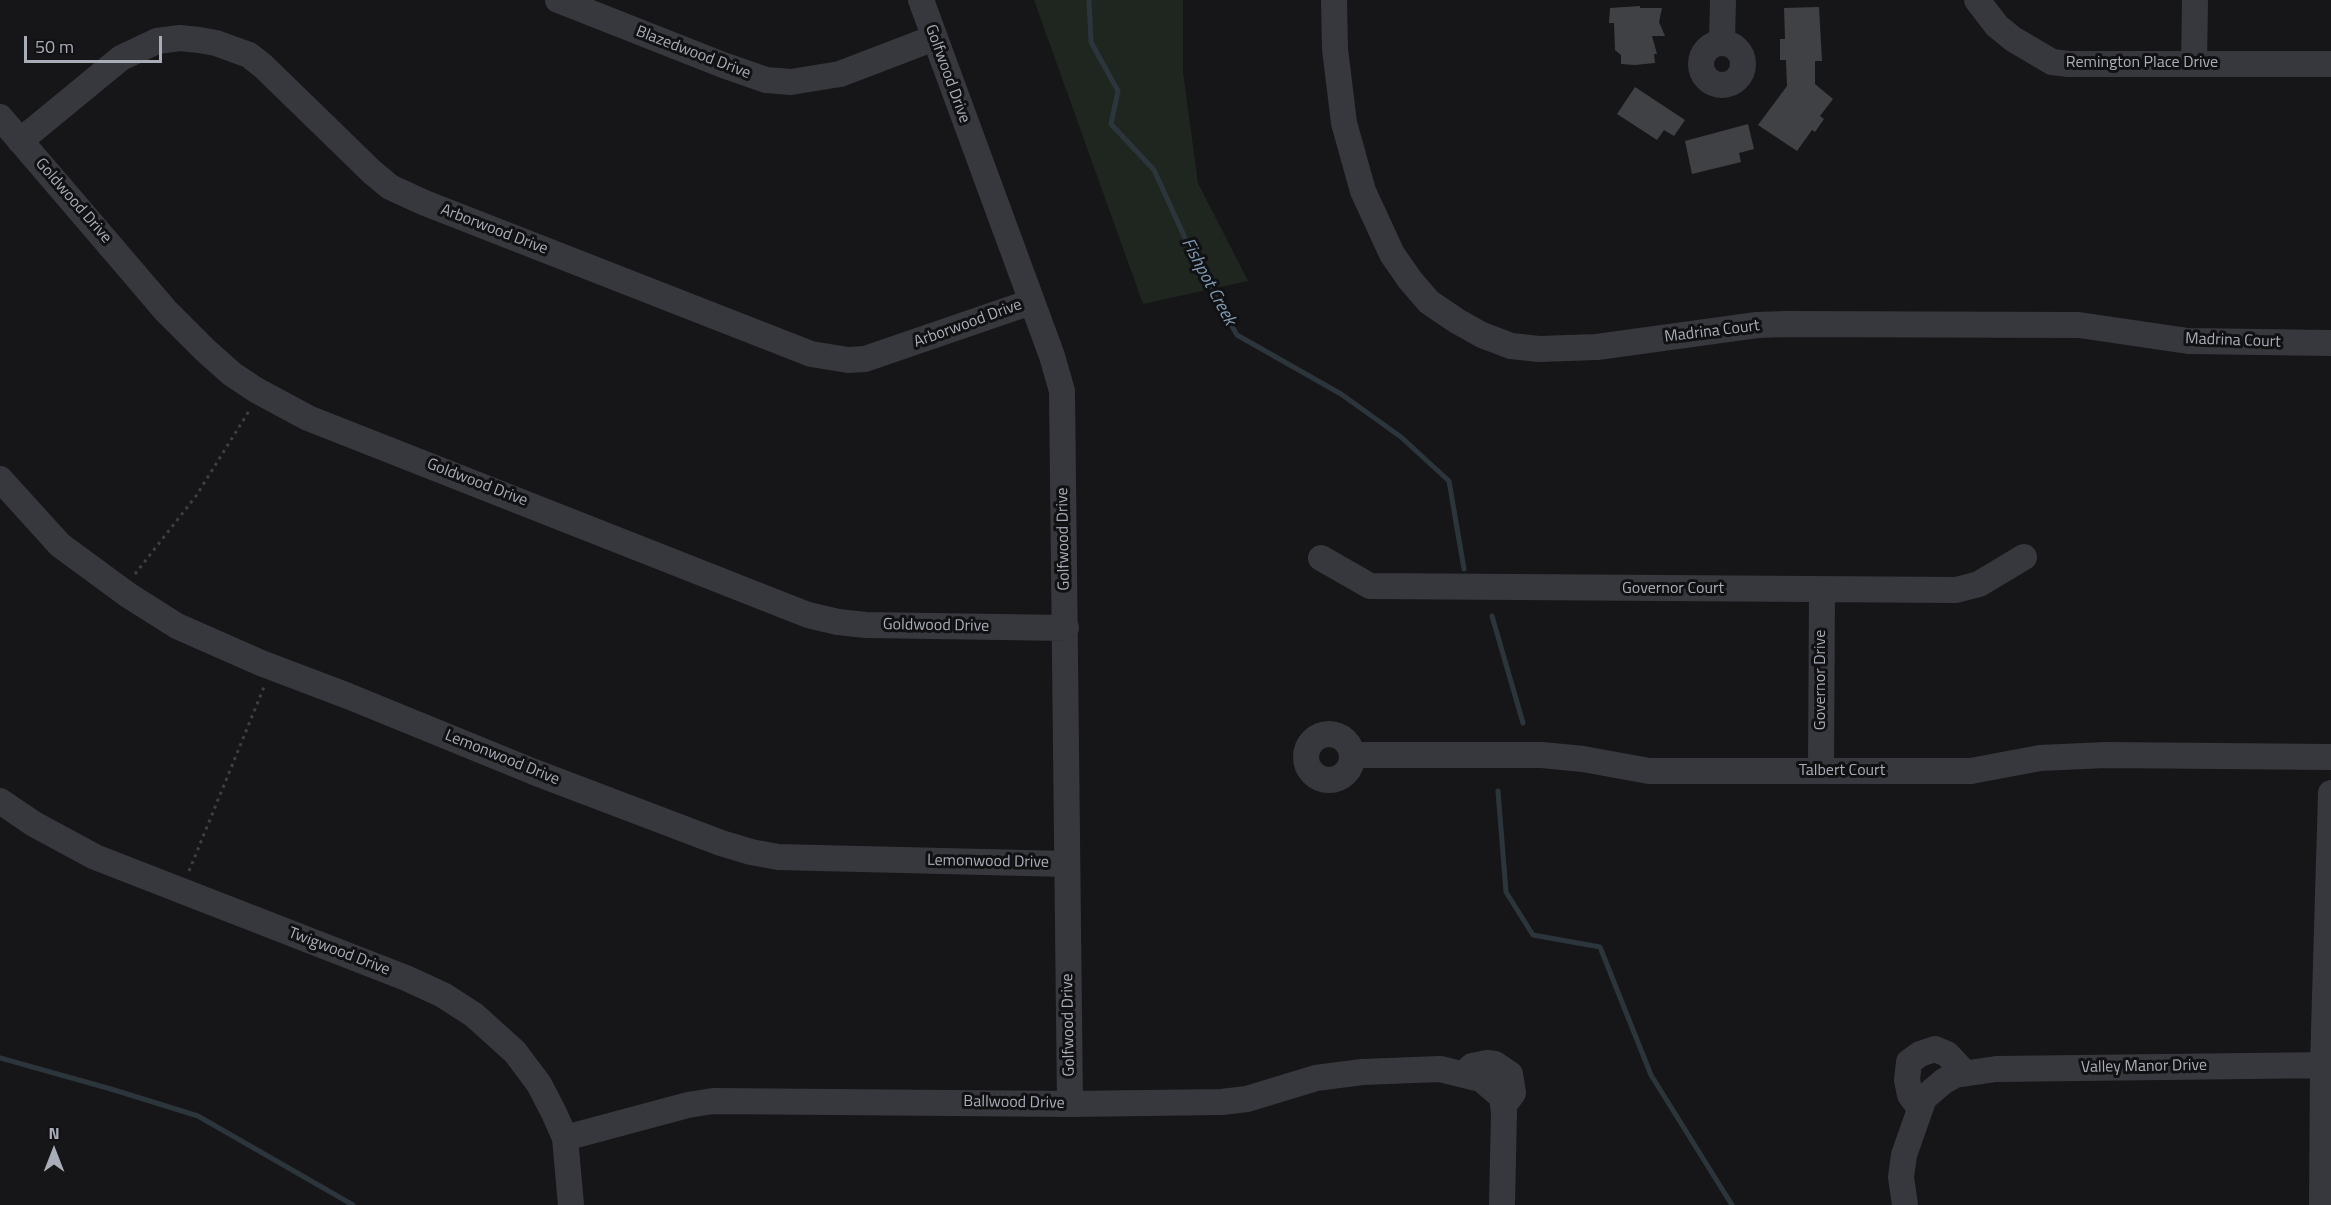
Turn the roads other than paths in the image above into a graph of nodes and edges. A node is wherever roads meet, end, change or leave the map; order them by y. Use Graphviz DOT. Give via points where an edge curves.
graph roads {
  1 [pos="558,0"];
  2 [pos="921,0"];
  3 [pos="1334,0"];
  4 [pos="1723,0"];
  5 [pos="1977,0"];
  6 [pos="2195,0"];
  7 [pos="934,38"];
  8 [pos="1722,42"];
  9 [pos="2194,64"];
  10 [pos="2331,64"];
  11 [pos="0,117"];
  12 [pos="20,141"];
  13 [pos="1031,302"];
  14 [pos="2331,343"];
  15 [pos="0,479"];
  16 [pos="2024,557"];
  17 [pos="1321,558"];
  18 [pos="1822,590"];
  19 [pos="1066,628"];
  20 [pos="1352,755"];
  21 [pos="2331,757"];
  22 [pos="1821,771"];
  23 [pos="2331,794"];
  24 [pos="0,801"];
  25 [pos="1066,864"];
  26 [pos="2327,1065"];
  27 [pos="1965,1073"];
  28 [pos="1070,1104"];
  29 [pos="1920,1108"];
  30 [pos="564,1138"];
  31 [pos="572,1205"];
  32 [pos="1502,1205"];
  33 [pos="1905,1205"];
  34 [pos="2322,1205"];
  1 -- 7 [label="street, Blazedwood Drive" via="766,80 791,82 840,74"];
  2 -- 7 [label="street, Golfwood Drive"];
  3 -- 14 [label="street, Madrina Court" via="1344,123 1363,191 1392,254 1429,302 1482,335 1511,346 1597,347 1786,324 2079,325 2188,341"];
  4 -- 8 [label="street"];
  5 -- 9 [label="street, Remington Place Drive" via="1997,26 2052,62"];
  6 -- 9 [label="street"];
  7 -- 13 [label="street, Golfwood Drive"];
  9 -- 10 [label="street, Remington Place Drive"];
  11 -- 12 [label="street, Goldwood Drive"];
  12 -- 13 [label="street, Arborwood Drive" via="121,58 158,41 199,40 249,55 390,187 811,354 865,359"];
  12 -- 19 [label="street, Goldwood Drive" via="166,311 205,350 256,390 308,418 808,615 866,625"];
  13 -- 19 [label="street, Golfwood Drive" via="1062,391"];
  15 -- 25 [label="street, Lemonwood Drive" via="60,545 177,626 534,772 721,843 778,857"];
  16 -- 18 [label="street, Governor Court" via="1979,584 1956,590"];
  17 -- 18 [label="street, Governor Court" via="1370,586"];
  18 -- 22 [label="street, Governor Drive"];
  19 -- 25 [label="street, Golfwood Drive"];
  20 -- 22 [label="street, Talbert Court" via="1542,755 1649,771"];
  21 -- 22 [label="street, Talbert Court" via="2106,755 2040,758 1971,771"];
  23 -- 26 [label="street"];
  24 -- 30 [label="street, Twigwood Drive" via="95,857 443,995 474,1015 515,1052 539,1084"];
  25 -- 28 [label="street, Golfwood Drive"];
  26 -- 27 [label="street, Valley Manor Drive" via="1996,1069"];
  26 -- 34 [label="street"];
  27 -- 29 [label="street, Valley Manor Drive" via="1944,1081 1924,1098"];
  27 -- 29 [label="street" via="1947,1054 1935,1049 1909,1062 1910,1095"];
  28 -- 30 [label="street, Ballwood Drive" via="713,1101"];
  28 -- 32 [label="street, Ballwood Drive" via="1222,1102 1247,1099 1316,1078 1362,1072 1420,1069 1464,1074 1481,1079 1502,1097"];
  29 -- 33 [label="street, Valley Manor Drive" via="1904,1155 1901,1177"];
  30 -- 31 [label="street, Twigwood Drive"];
}
